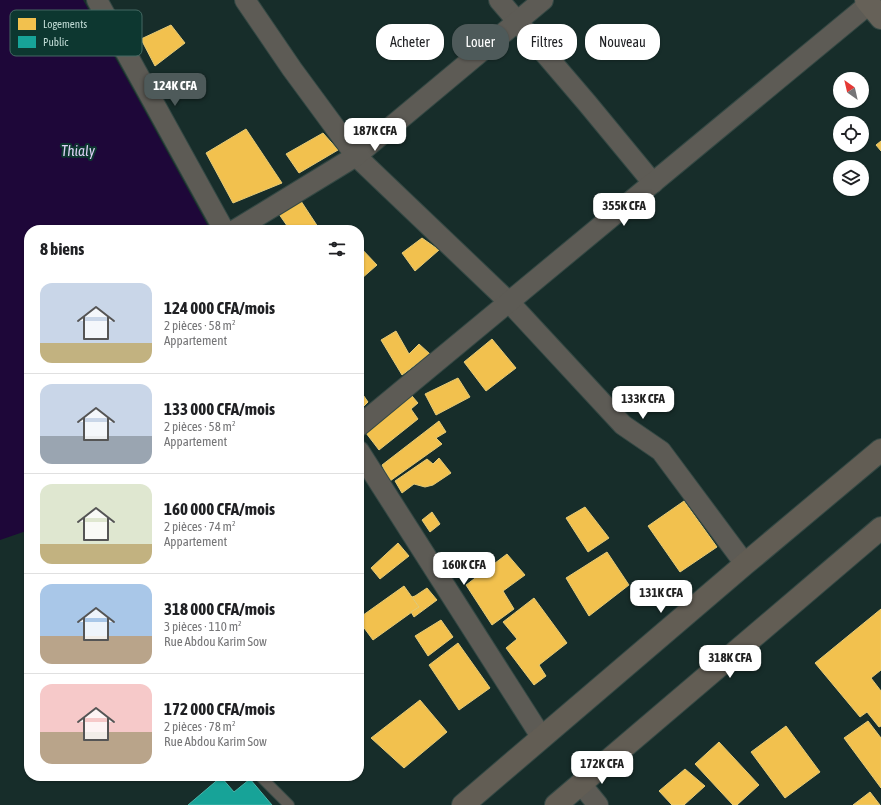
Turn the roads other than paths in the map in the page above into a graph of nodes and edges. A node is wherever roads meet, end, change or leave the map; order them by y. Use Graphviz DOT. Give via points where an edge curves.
graph roads {
  1 [pos="98,0"];
  2 [pos="245,0"];
  3 [pos="500,0"];
  4 [pos="543,0"];
  5 [pos="872,8"];
  6 [pos="103,10"];
  7 [pos="517,21"];
  8 [pos="129,56"];
  9 [pos="356,156"];
  10 [pos="653,183"];
  11 [pos="221,225"];
  12 [pos="243,225"];
  13 [pos="509,302"];
  14 [pos="364,422"];
  15 [pos="881,450"];
  16 [pos="364,459"];
  17 [pos="881,528"];
  18 [pos="745,564"];
  19 [pos="542,738"];
  20 [pos="265,781"];
  21 [pos="581,784"];
  22 [pos="289,805"];
  23 [pos="463,805"];
  24 [pos="556,805"];
  25 [pos="598,805"];
  1 -- 6 [label="street"];
  2 -- 9 [label="street"];
  3 -- 7 [label="street"];
  4 -- 7 [label="street"];
  5 -- 10 [label="street"];
  7 -- 9 [label="street"];
  7 -- 10 [label="street"];
  8 -- 11 [label="street"];
  9 -- 12 [label="street"];
  9 -- 13 [label="street"];
  10 -- 13 [label="street"];
  13 -- 14 [label="street"];
  13 -- 18 [label="street" via="623,425 661,451"];
  15 -- 18 [label="main road"];
  16 -- 19 [label="street"];
  17 -- 21 [label="main road"];
  18 -- 19 [label="main road"];
  19 -- 23 [label="main road"];
  20 -- 22 [label="lane"];
  21 -- 24 [label="main road"];
  21 -- 25 [label="street"];
}
